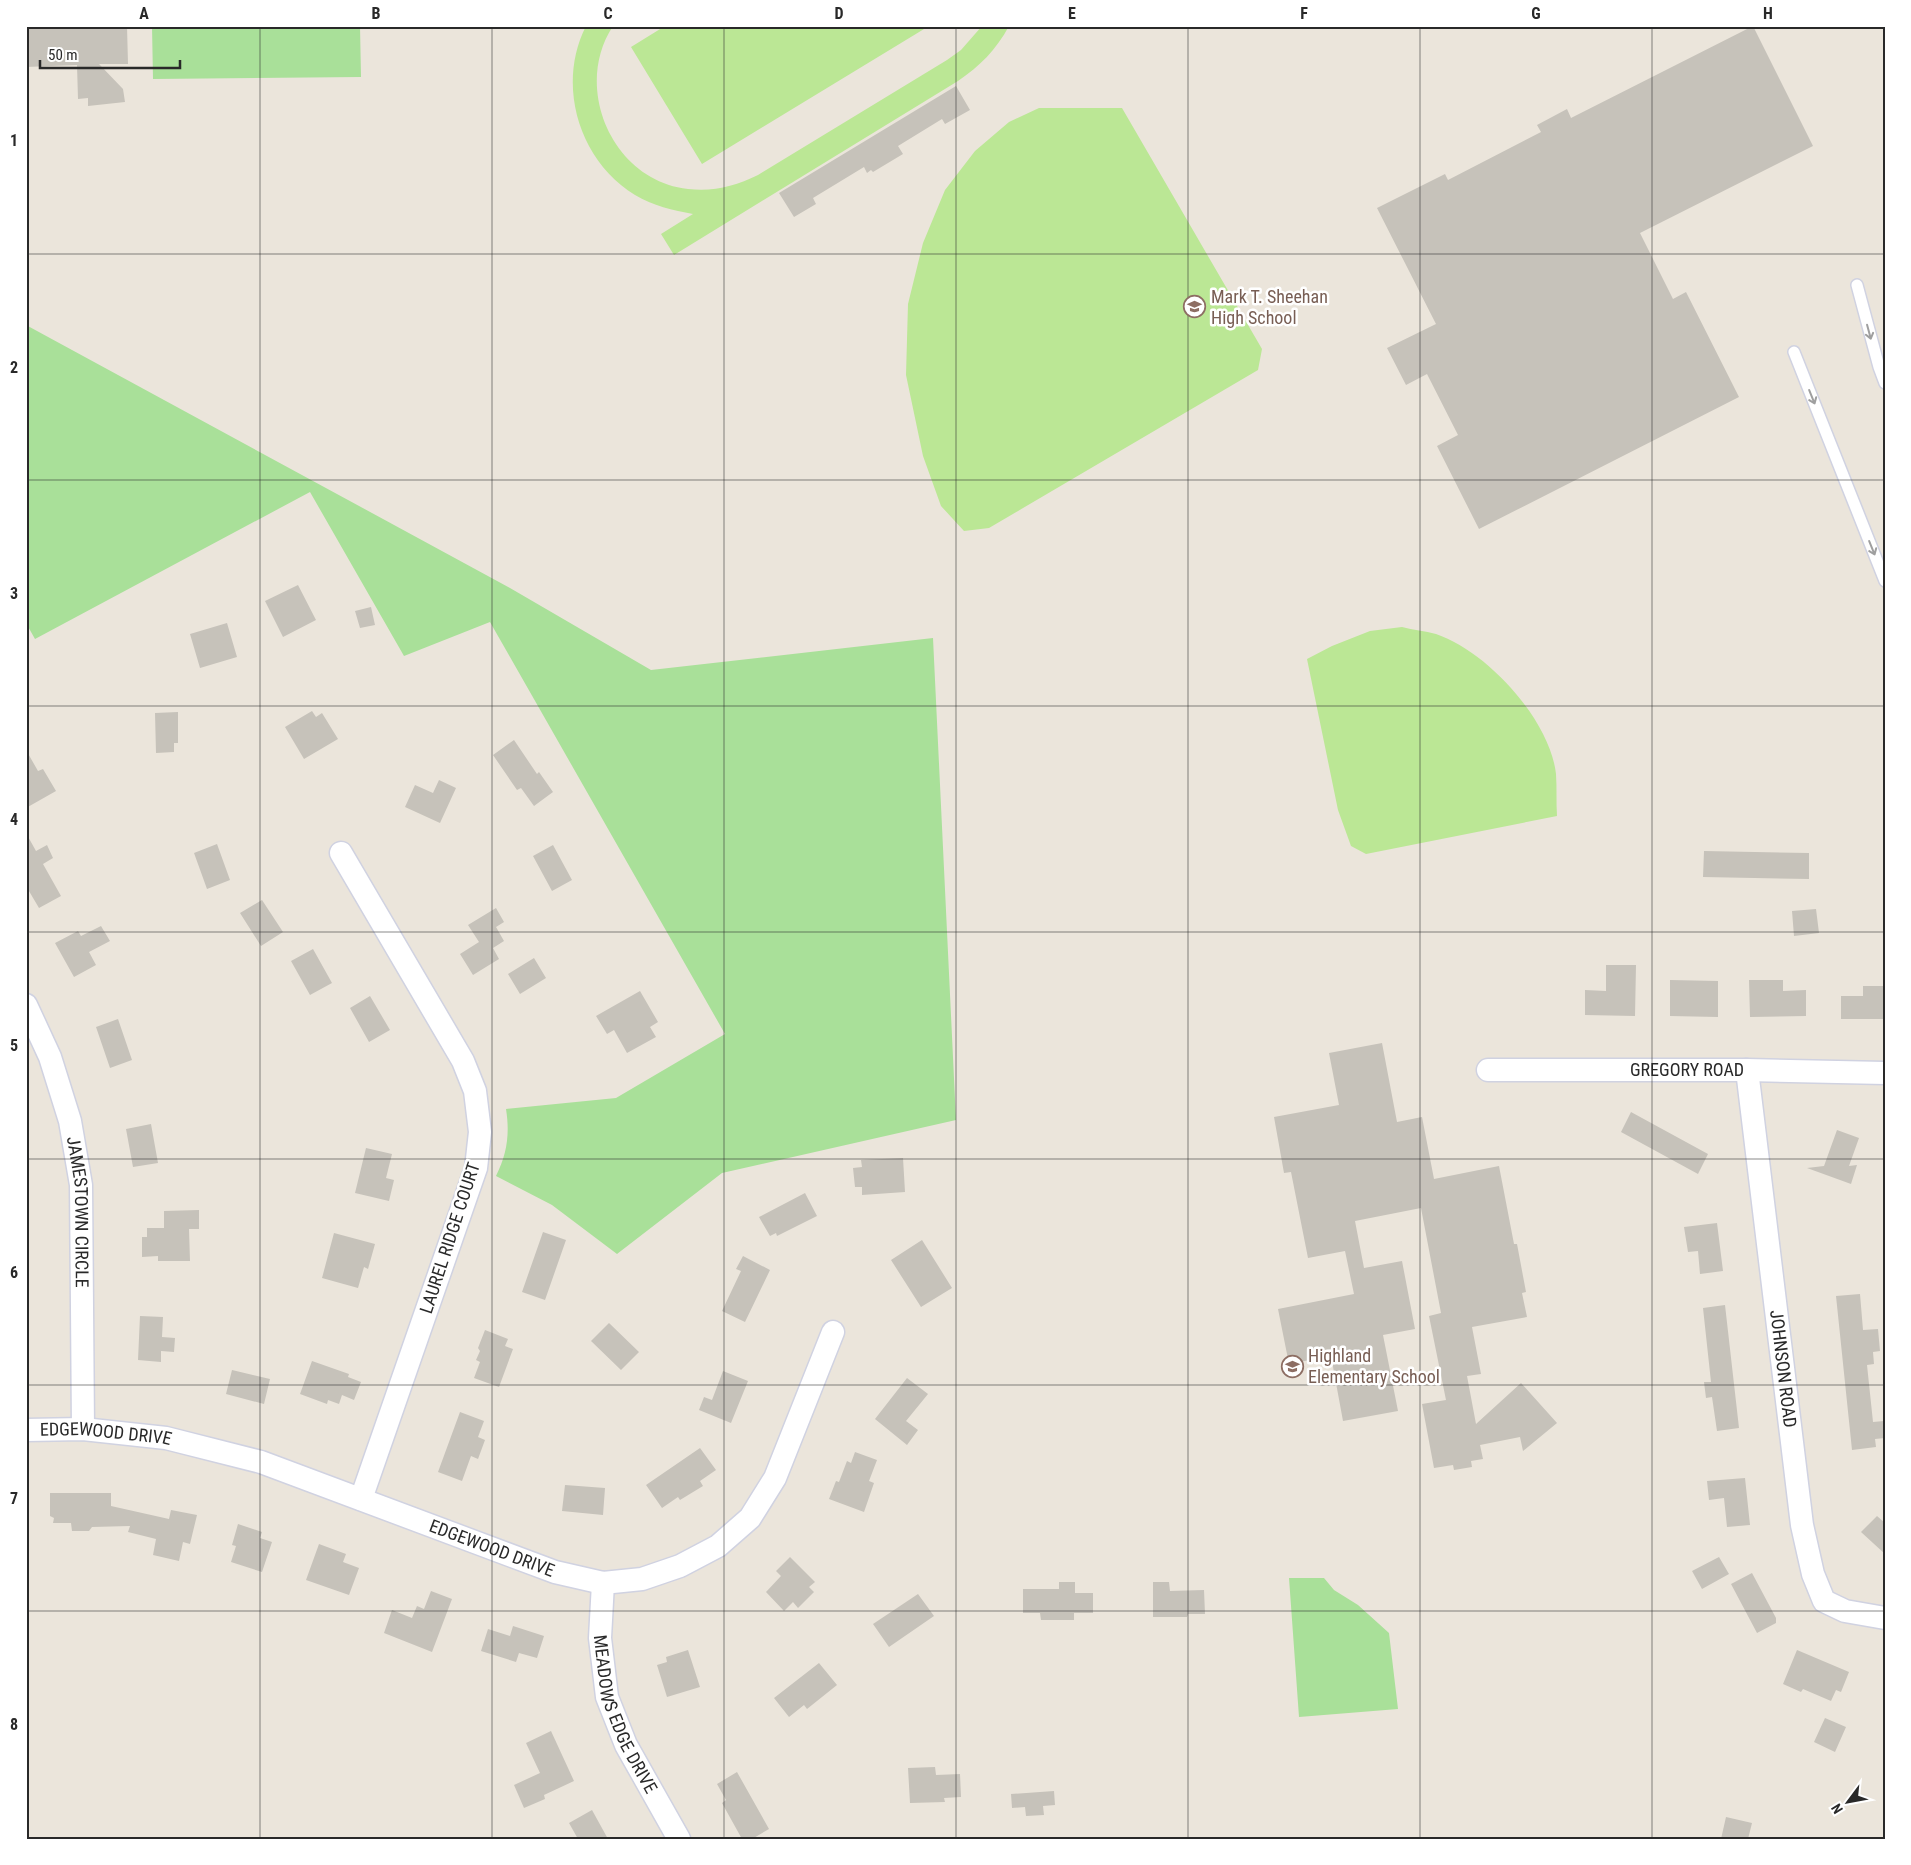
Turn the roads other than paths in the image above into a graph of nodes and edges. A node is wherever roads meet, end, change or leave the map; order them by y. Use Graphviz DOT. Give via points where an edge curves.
graph roads {
  1 [pos="1857,285"];
  2 [pos="1794,352"];
  3 [pos="1885,383"];
  4 [pos="1885,581"];
  5 [pos="341,853"];
  6 [pos="26,1005"];
  7 [pos="1488,1070"];
  8 [pos="1747,1070"];
  9 [pos="1885,1073"];
  10 [pos="833,1332"];
  11 [pos="83,1429"];
  12 [pos="26,1430"];
  13 [pos="361,1498"];
  14 [pos="603,1583"];
  15 [pos="1885,1618"];
  16 [pos="679,1839"];
  1 -- 3 [label="lane, one-way"];
  2 -- 4 [label="lane, one-way"];
  5 -- 13 [label="street, LAUREL RIDGE COURT" via="463,1061 475,1091 480,1132 476,1168"];
  6 -- 11 [label="street, JAMESTOWN CIRCLE" via="50,1057 70,1121 81,1185"];
  7 -- 8 [label="street, GREGORY ROAD"];
  8 -- 9 [label="street, GREGORY ROAD"];
  8 -- 15 [label="street, JOHNSON ROAD" via="1802,1525 1813,1574 1824,1601 1844,1611"];
  10 -- 14 [label="street, EDGEWOOD DRIVE" via="775,1478 750,1518 718,1546 680,1566 642,1579"];
  11 -- 12 [label="street, EDGEWOOD DRIVE"];
  11 -- 13 [label="street, EDGEWOOD DRIVE" via="166,1438 261,1462"];
  13 -- 14 [label="street, EDGEWOOD DRIVE" via="555,1572"];
  14 -- 16 [label="street, MEADOWS EDGE DRIVE" via="600,1638 607,1696 626,1745"];
}
